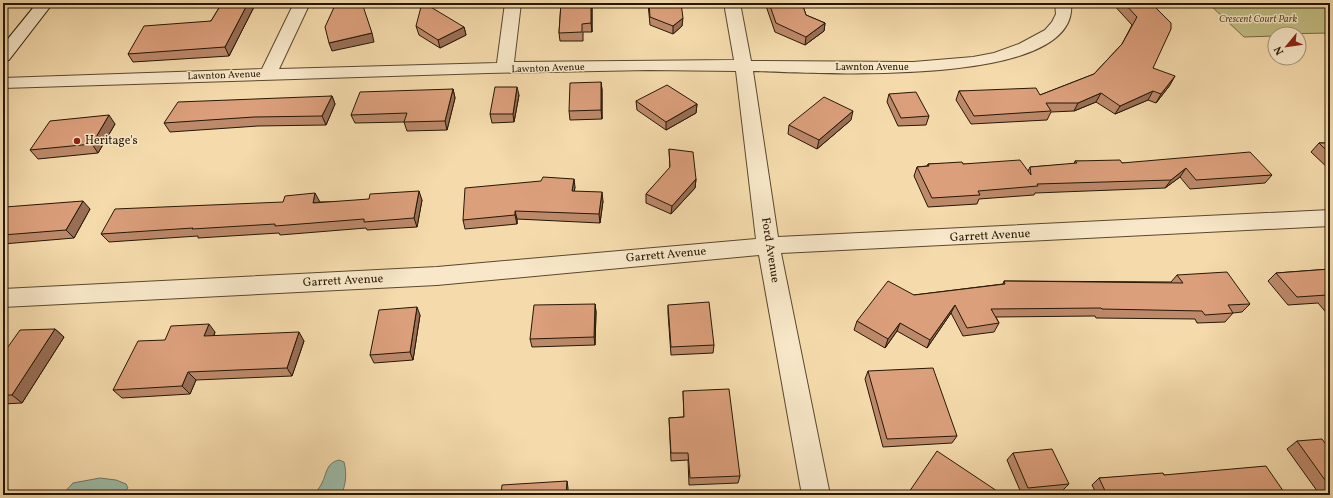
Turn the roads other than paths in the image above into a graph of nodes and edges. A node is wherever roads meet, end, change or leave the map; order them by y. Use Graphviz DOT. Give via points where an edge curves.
graph roads {
  1 [pos="45,3"];
  2 [pos="302,3"];
  3 [pos="513,3"];
  4 [pos="732,3"];
  5 [pos="1063,3"];
  6 [pos="3,56"];
  7 [pos="744,67"];
  8 [pos="504,69"];
  9 [pos="268,74"];
  10 [pos="3,83"];
  11 [pos="1330,218"];
  12 [pos="768,246"];
  13 [pos="3,298"];
  14 [pos="816,495"];
  1 -- 6 [label="street"];
  2 -- 9 [label="street"];
  3 -- 8 [label="street"];
  4 -- 7 [label="street, Ford Avenue"];
  5 -- 7 [label="street, Lawnton Avenue" via="1064,20 1054,30 1028,47 990,59 920,67"];
  7 -- 8 [label="street, Lawnton Avenue" via="652,65"];
  7 -- 12 [label="street, Ford Avenue"];
  8 -- 9 [label="street, Lawnton Avenue"];
  9 -- 10 [label="street, Lawnton Avenue"];
  11 -- 12 [label="street, Garrett Avenue"];
  12 -- 13 [label="street, Garrett Avenue" via="437,276"];
  12 -- 14 [label="street, Ford Avenue"];
}
